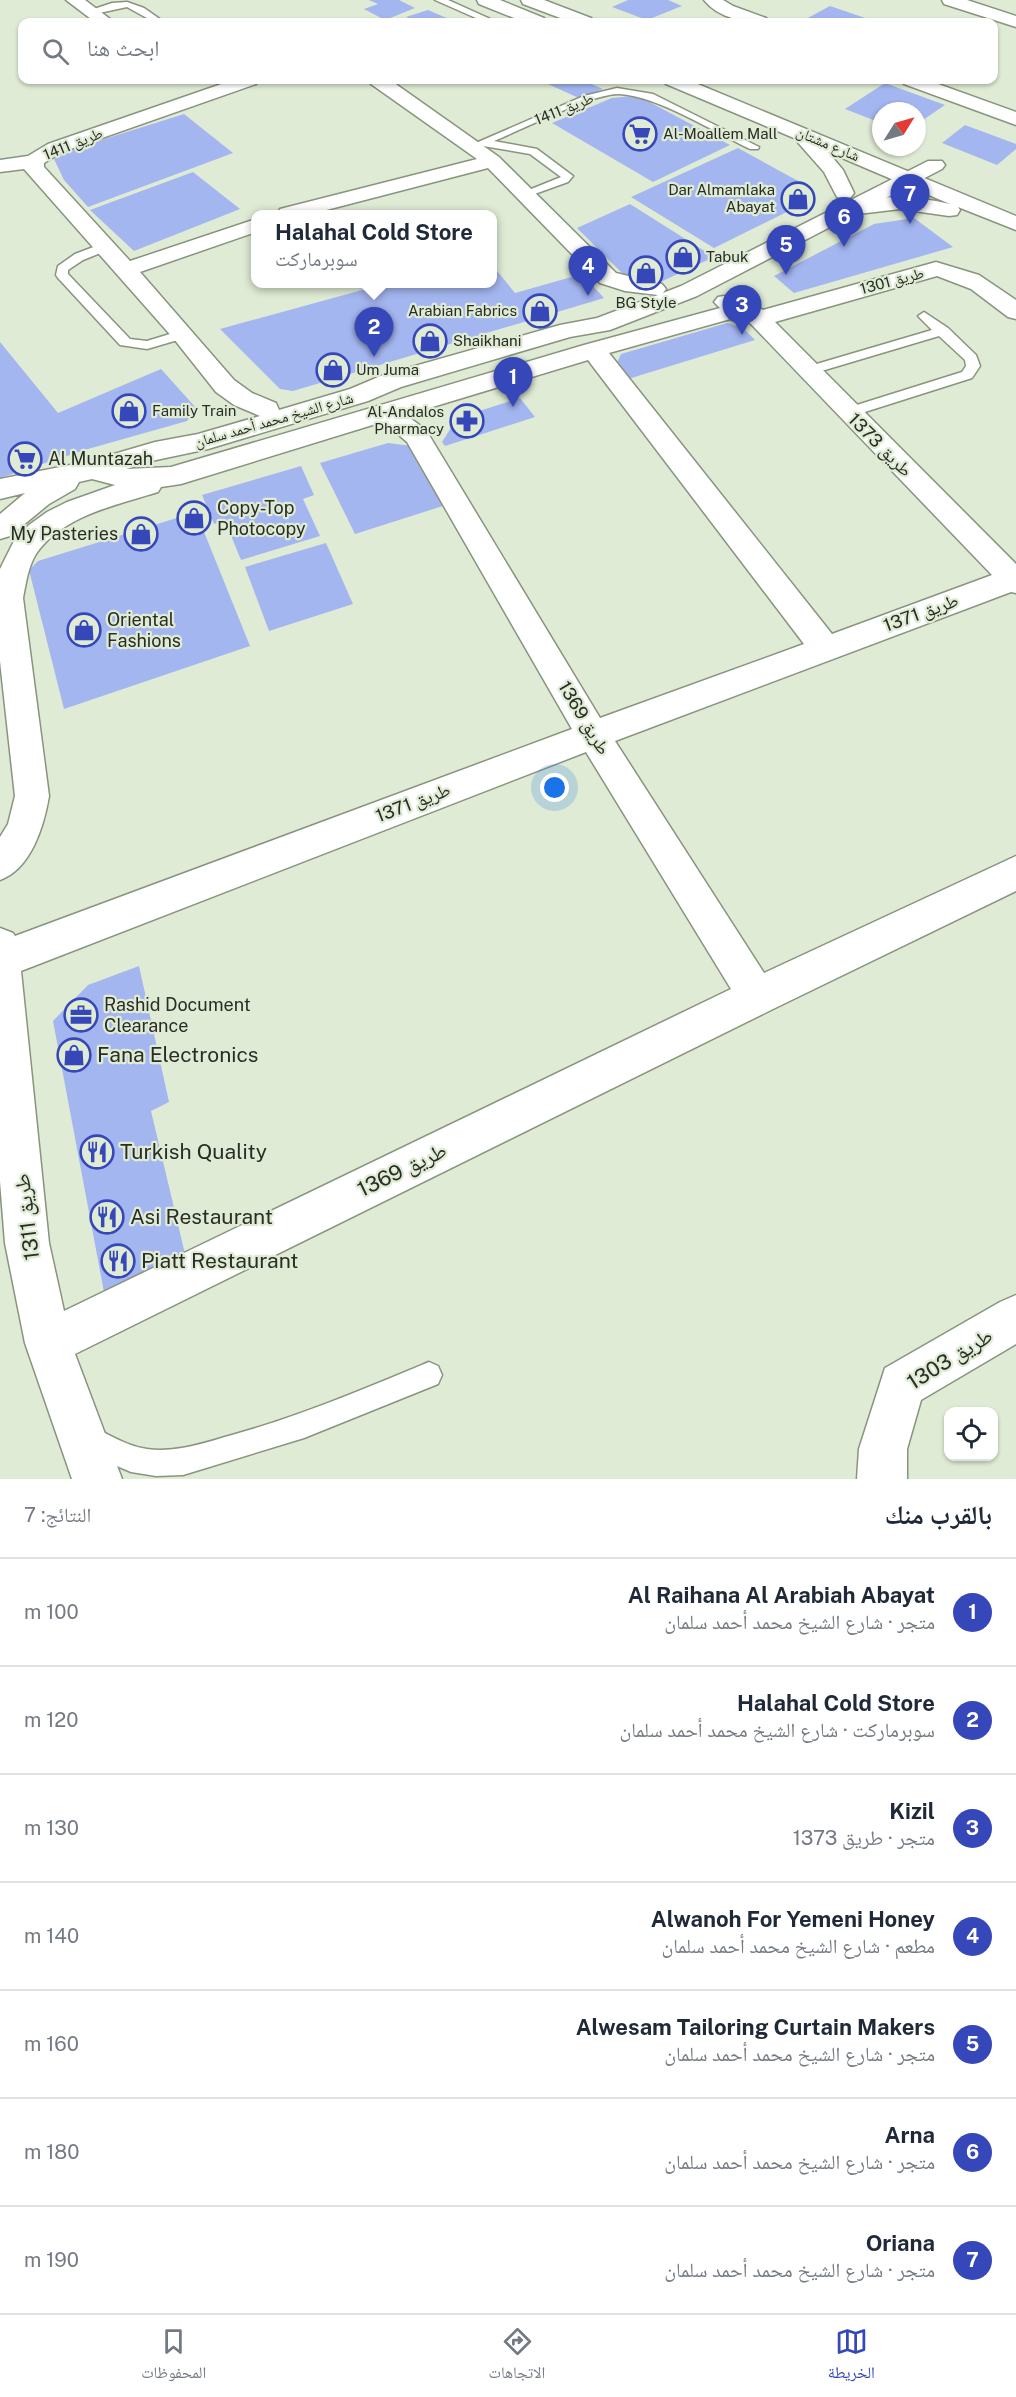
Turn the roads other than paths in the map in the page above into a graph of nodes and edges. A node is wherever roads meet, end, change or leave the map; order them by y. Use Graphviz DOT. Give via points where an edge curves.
graph roads {
  1 [pos="74,0"];
  2 [pos="440,0"];
  3 [pos="485,0"];
  4 [pos="530,0"];
  5 [pos="712,0"];
  6 [pos="950,0"];
  7 [pos="90,12"];
  8 [pos="99,18"];
  9 [pos="154,18"];
  10 [pos="483,18"];
  11 [pos="528,18"];
  12 [pos="575,18"];
  13 [pos="749,18"];
  14 [pos="1016,22"];
  15 [pos="190,84"];
  16 [pos="238,84"];
  17 [pos="384,84"];
  18 [pos="683,84"];
  19 [pos="922,84"];
  20 [pos="206,96"];
  21 [pos="1016,119"];
  22 [pos="799,132"];
  23 [pos="754,147"];
  24 [pos="483,150"];
  25 [pos="34,161"];
  26 [pos="0,166"];
  27 [pos="904,168"];
  28 [pos="955,174"];
  29 [pos="525,194"];
  30 [pos="847,201"];
  31 [pos="300,210"];
  32 [pos="1016,224"];
  33 [pos="251,226"];
  34 [pos="104,247"];
  35 [pos="736,267"];
  36 [pos="125,270"];
  37 [pos="608,278"];
  38 [pos="690,291"];
  39 [pos="650,299"];
  40 [pos="1016,312"];
  41 [pos="596,313"];
  42 [pos="752,313"];
  43 [pos="924,316"];
  44 [pos="568,330"];
  45 [pos="943,331"];
  46 [pos="183,334"];
  47 [pos="627,340"];
  48 [pos="593,350"];
  49 [pos="807,371"];
  50 [pos="392,381"];
  51 [pos="428,400"];
  52 [pos="267,409"];
  53 [pos="849,412"];
  54 [pos="224,414"];
  55 [pos="380,414"];
  56 [pos="417,436"];
  57 [pos="91,470"];
  58 [pos="171,477"];
  59 [pos="0,489"];
  60 [pos="0,529"];
  61 [pos="1015,580"];
  62 [pos="825,648"];
  63 [pos="593,735"];
  64 [pos="0,864"];
  65 [pos="1016,873"];
  66 [pos="1,953"];
  67 [pos="757,996"];
  68 [pos="14,1248"];
  69 [pos="1016,1318"];
  70 [pos="48,1343"];
  71 [pos="429,1375"];
  72 [pos="78,1431"];
  73 [pos="97,1479"];
  74 [pos="882,1479"];
  1 -- 7 [label="street"];
  2 -- 10 [label="lane"];
  3 -- 11 [label="street"];
  4 -- 12 [label="street"];
  5 -- 13 [label="street"];
  6 -- 14 [label="street"];
  7 -- 8 [label="street"];
  7 -- 9 [label="lane" via="128,4"];
  15 -- 20 [label="street"];
  16 -- 20 [label="street, طريق 1411"];
  17 -- 24 [label="street"];
  18 -- 22 [label="street, شارع مشتان"];
  19 -- 21 [label="street"];
  20 -- 25 [label="street, طريق 1411" via="55,148"];
  22 -- 27 [label="street, شارع مشتان"];
  22 -- 30 [label="street" via="833,170"];
  23 -- 24 [label="lane, طريق 1411" via="649,96 617,91 601,93"];
  24 -- 29 [label="street"];
  24 -- 29 [label="lane" via="533,151 567,176"];
  24 -- 31 [label="street, طريق 1411"];
  25 -- 26 [label="street"];
  25 -- 34 [label="street, طريق 1411" via="38,176"];
  27 -- 28 [label="street, شارع الشيخ محمد أحمد سلمان" via="935,165"];
  27 -- 30 [label="street, شارع الشيخ محمد أحمد سلمان"];
  27 -- 32 [label="street, شارع مشتان"];
  29 -- 37 [label="street"];
  30 -- 32 [label="street" via="903,201"];
  30 -- 35 [label="street, شارع الشيخ محمد أحمد سلمان"];
  30 -- 39 [label="street, شارع الشيخ محمد أحمد سلمان"];
  33 -- 36 [label="street"];
  34 -- 36 [label="street, طريق 1411"];
  34 -- 46 [label="lane" via="69,263 62,269 62,276 125,342 150,346"];
  35 -- 38 [label="street, شارع الشيخ محمد أحمد سلمان"];
  35 -- 42 [label="street"];
  36 -- 46 [label="street, طريق 1411"];
  37 -- 39 [label="street"];
  37 -- 41 [label="street" via="608,293"];
  38 -- 39 [label="street, شارع الشيخ محمد أحمد سلمان"];
  38 -- 42 [label="street"];
  39 -- 41 [label="street, شارع الشيخ محمد أحمد سلمان"];
  39 -- 44 [label="street, شارع الشيخ محمد أحمد سلمان" via="602,325"];
  39 -- 47 [label="street" via="643,320"];
  40 -- 42 [label="street, طريق 1301" via="962,273 936,269"];
  41 -- 44 [label="street, شارع الشيخ محمد أحمد سلمان"];
  42 -- 47 [label="street, طريق 1301"];
  42 -- 49 [label="street, طريق 1373"];
  43 -- 45 [label="lane"];
  44 -- 50 [label="street, شارع الشيخ محمد أحمد سلمان"];
  45 -- 49 [label="lane"];
  45 -- 53 [label="lane" via="971,358 973,366 967,375"];
  46 -- 54 [label="street, طريق 1411"];
  47 -- 48 [label="street, طريق 1301"];
  48 -- 51 [label="street, طريق 1301"];
  48 -- 62 [label="street"];
  49 -- 53 [label="street, طريق 1373"];
  50 -- 52 [label="street, شارع الشيخ محمد أحمد سلمان" via="339,389"];
  50 -- 54 [label="street, شارع الشيخ محمد أحمد سلمان" via="359,395"];
  51 -- 55 [label="street, طريق 1301"];
  51 -- 56 [label="street" via="418,417"];
  52 -- 54 [label="street, شارع الشيخ محمد أحمد سلمان"];
  52 -- 54 [label="street, طريق 1411" via="243,399"];
  53 -- 61 [label="street, طريق 1373"];
  54 -- 57 [label="street, شارع الشيخ محمد أحمد سلمان" via="185,446"];
  55 -- 56 [label="street, طريق 1369"];
  55 -- 58 [label="street, طريق 1301"];
  56 -- 63 [label="street, طريق 1369"];
  57 -- 58 [label="street" via="128,479"];
  57 -- 59 [label="street, شارع الشيخ محمد أحمد سلمان"];
  57 -- 60 [label="street, شارع الشيخ محمد أحمد سلمان" via="39,497"];
  58 -- 64 [label="street" via="59,517 25,545 17,562 8,598 32,796 28,822 15,848"];
  61 -- 62 [label="street, طريق 1371"];
  62 -- 63 [label="street, طريق 1371"];
  63 -- 66 [label="street, طريق 1371"];
  63 -- 67 [label="street, طريق 1369"];
  65 -- 67 [label="street, طريق 1369"];
  66 -- 68 [label="street, طريق 1311"];
  67 -- 70 [label="street, طريق 1369"];
  68 -- 70 [label="street, طريق 1311"];
  69 -- 74 [label="street, طريق 1303" via="902,1384 883,1449"];
  70 -- 72 [label="street, طريق 1311"];
  71 -- 72 [label="lane" via="267,1440 183,1462 154,1463 127,1457 101,1447"];
  72 -- 73 [label="street, طريق 1311"];
}
